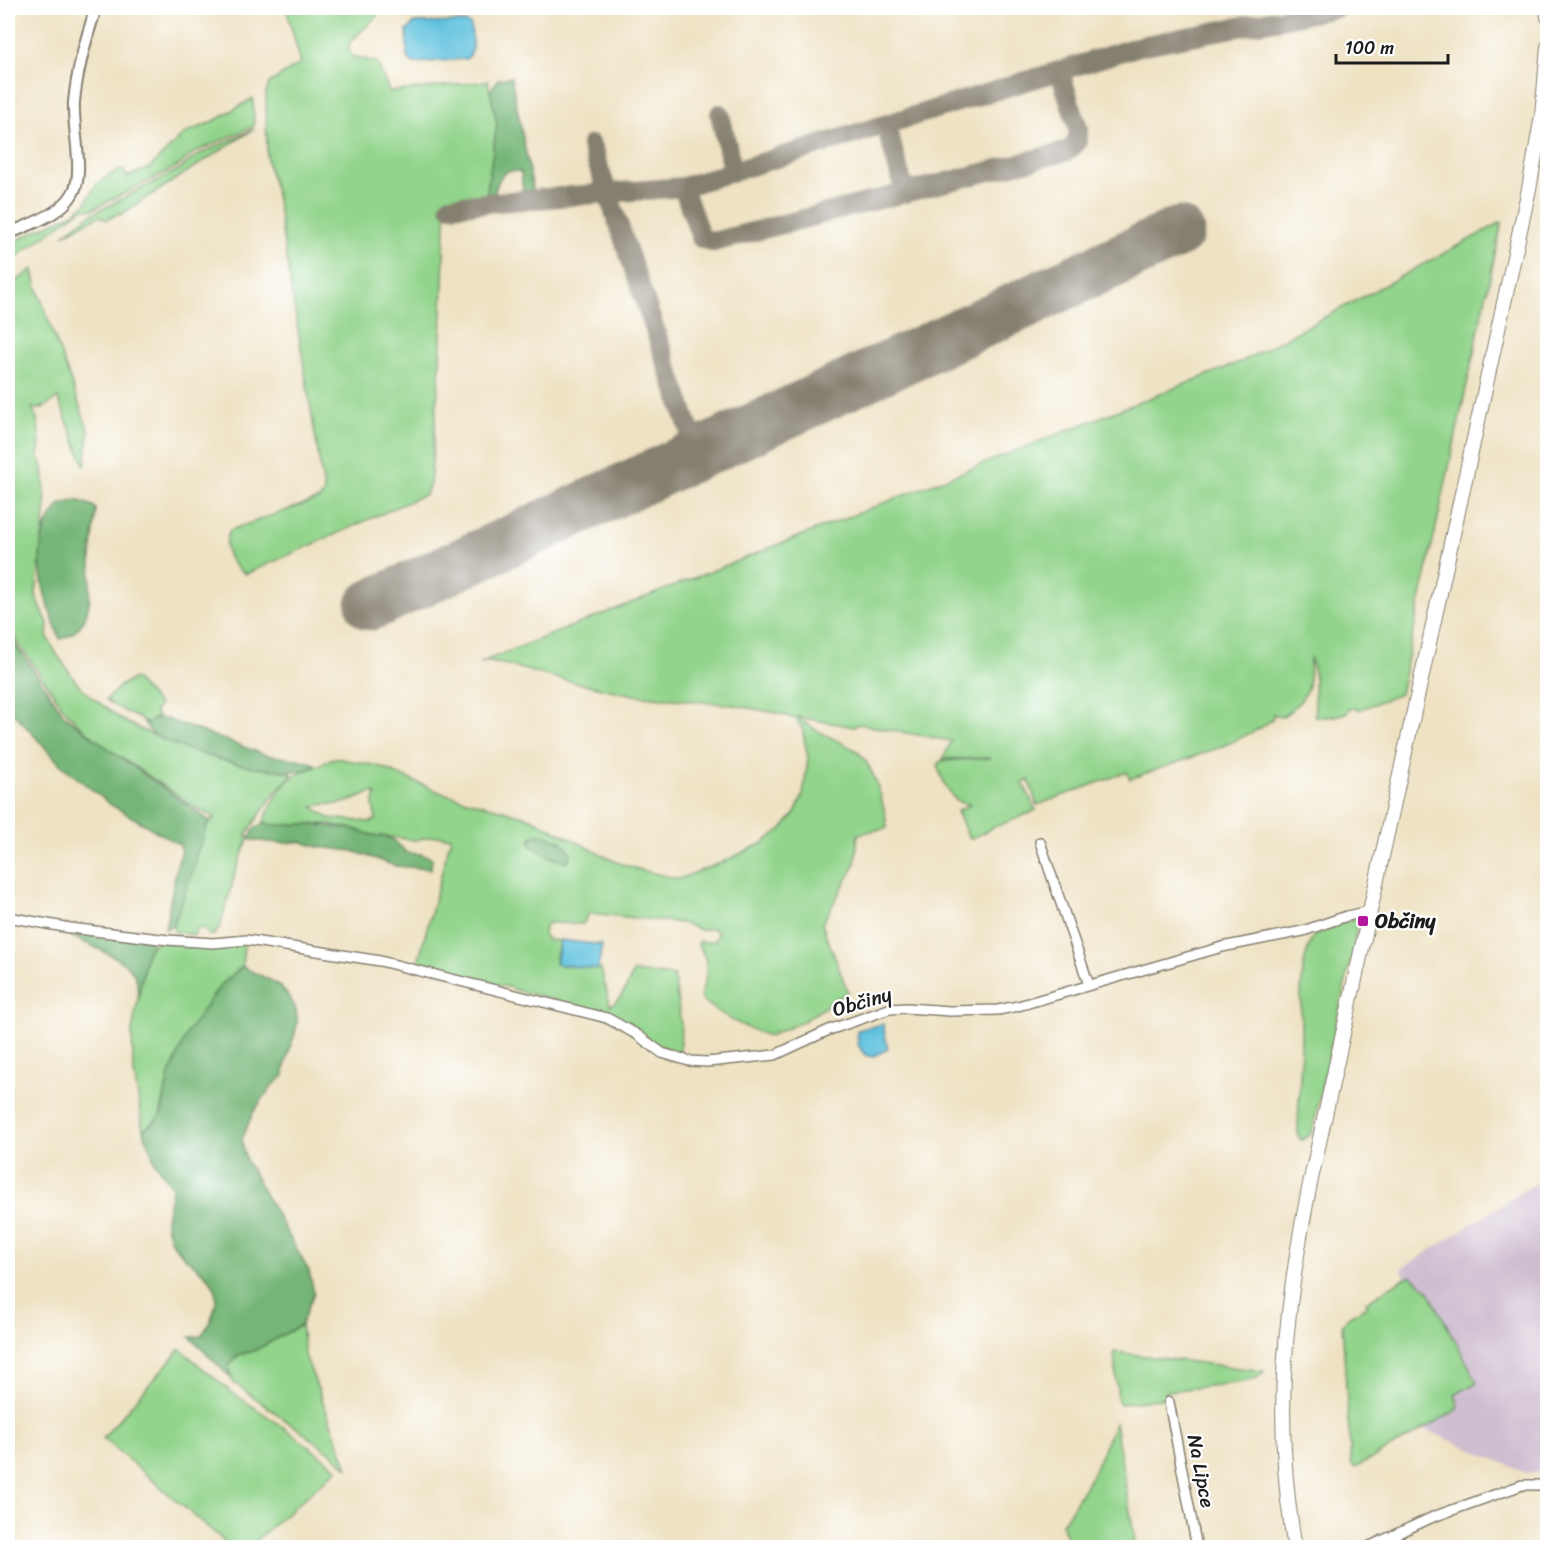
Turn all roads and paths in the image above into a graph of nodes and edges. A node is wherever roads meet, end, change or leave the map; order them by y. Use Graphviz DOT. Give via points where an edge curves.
graph roads {
  1 [pos="96,8"];
  2 [pos="1547,8"];
  3 [pos="1548,17"];
  4 [pos="1548,47"];
  5 [pos="8,234"];
  6 [pos="1040,842"];
  7 [pos="1371,911"];
  8 [pos="8,917"];
  9 [pos="1089,985"];
  10 [pos="1169,1402"];
  11 [pos="1548,1485"];
  12 [pos="1197,1548"];
  13 [pos="1295,1548"];
  14 [pos="1366,1548"];
  1 -- 5 [label="street" via="83,50 74,104 78,175 73,195 58,209"];
  2 -- 3 [label="main road"];
  4 -- 7 [label="main road" via="1531,180"];
  6 -- 9 [label="street"];
  7 -- 9 [label="street, Občiny"];
  7 -- 13 [label="main road" via="1307,1199 1288,1309 1282,1419"];
  8 -- 9 [label="street, Občiny" via="168,940 247,940 380,961 607,1018 662,1053 689,1061 775,1055 889,1009 998,1010"];
  10 -- 12 [label="street, Na Lipce"];
  11 -- 14 [label="street" via="1522,1485 1433,1517"];
}
